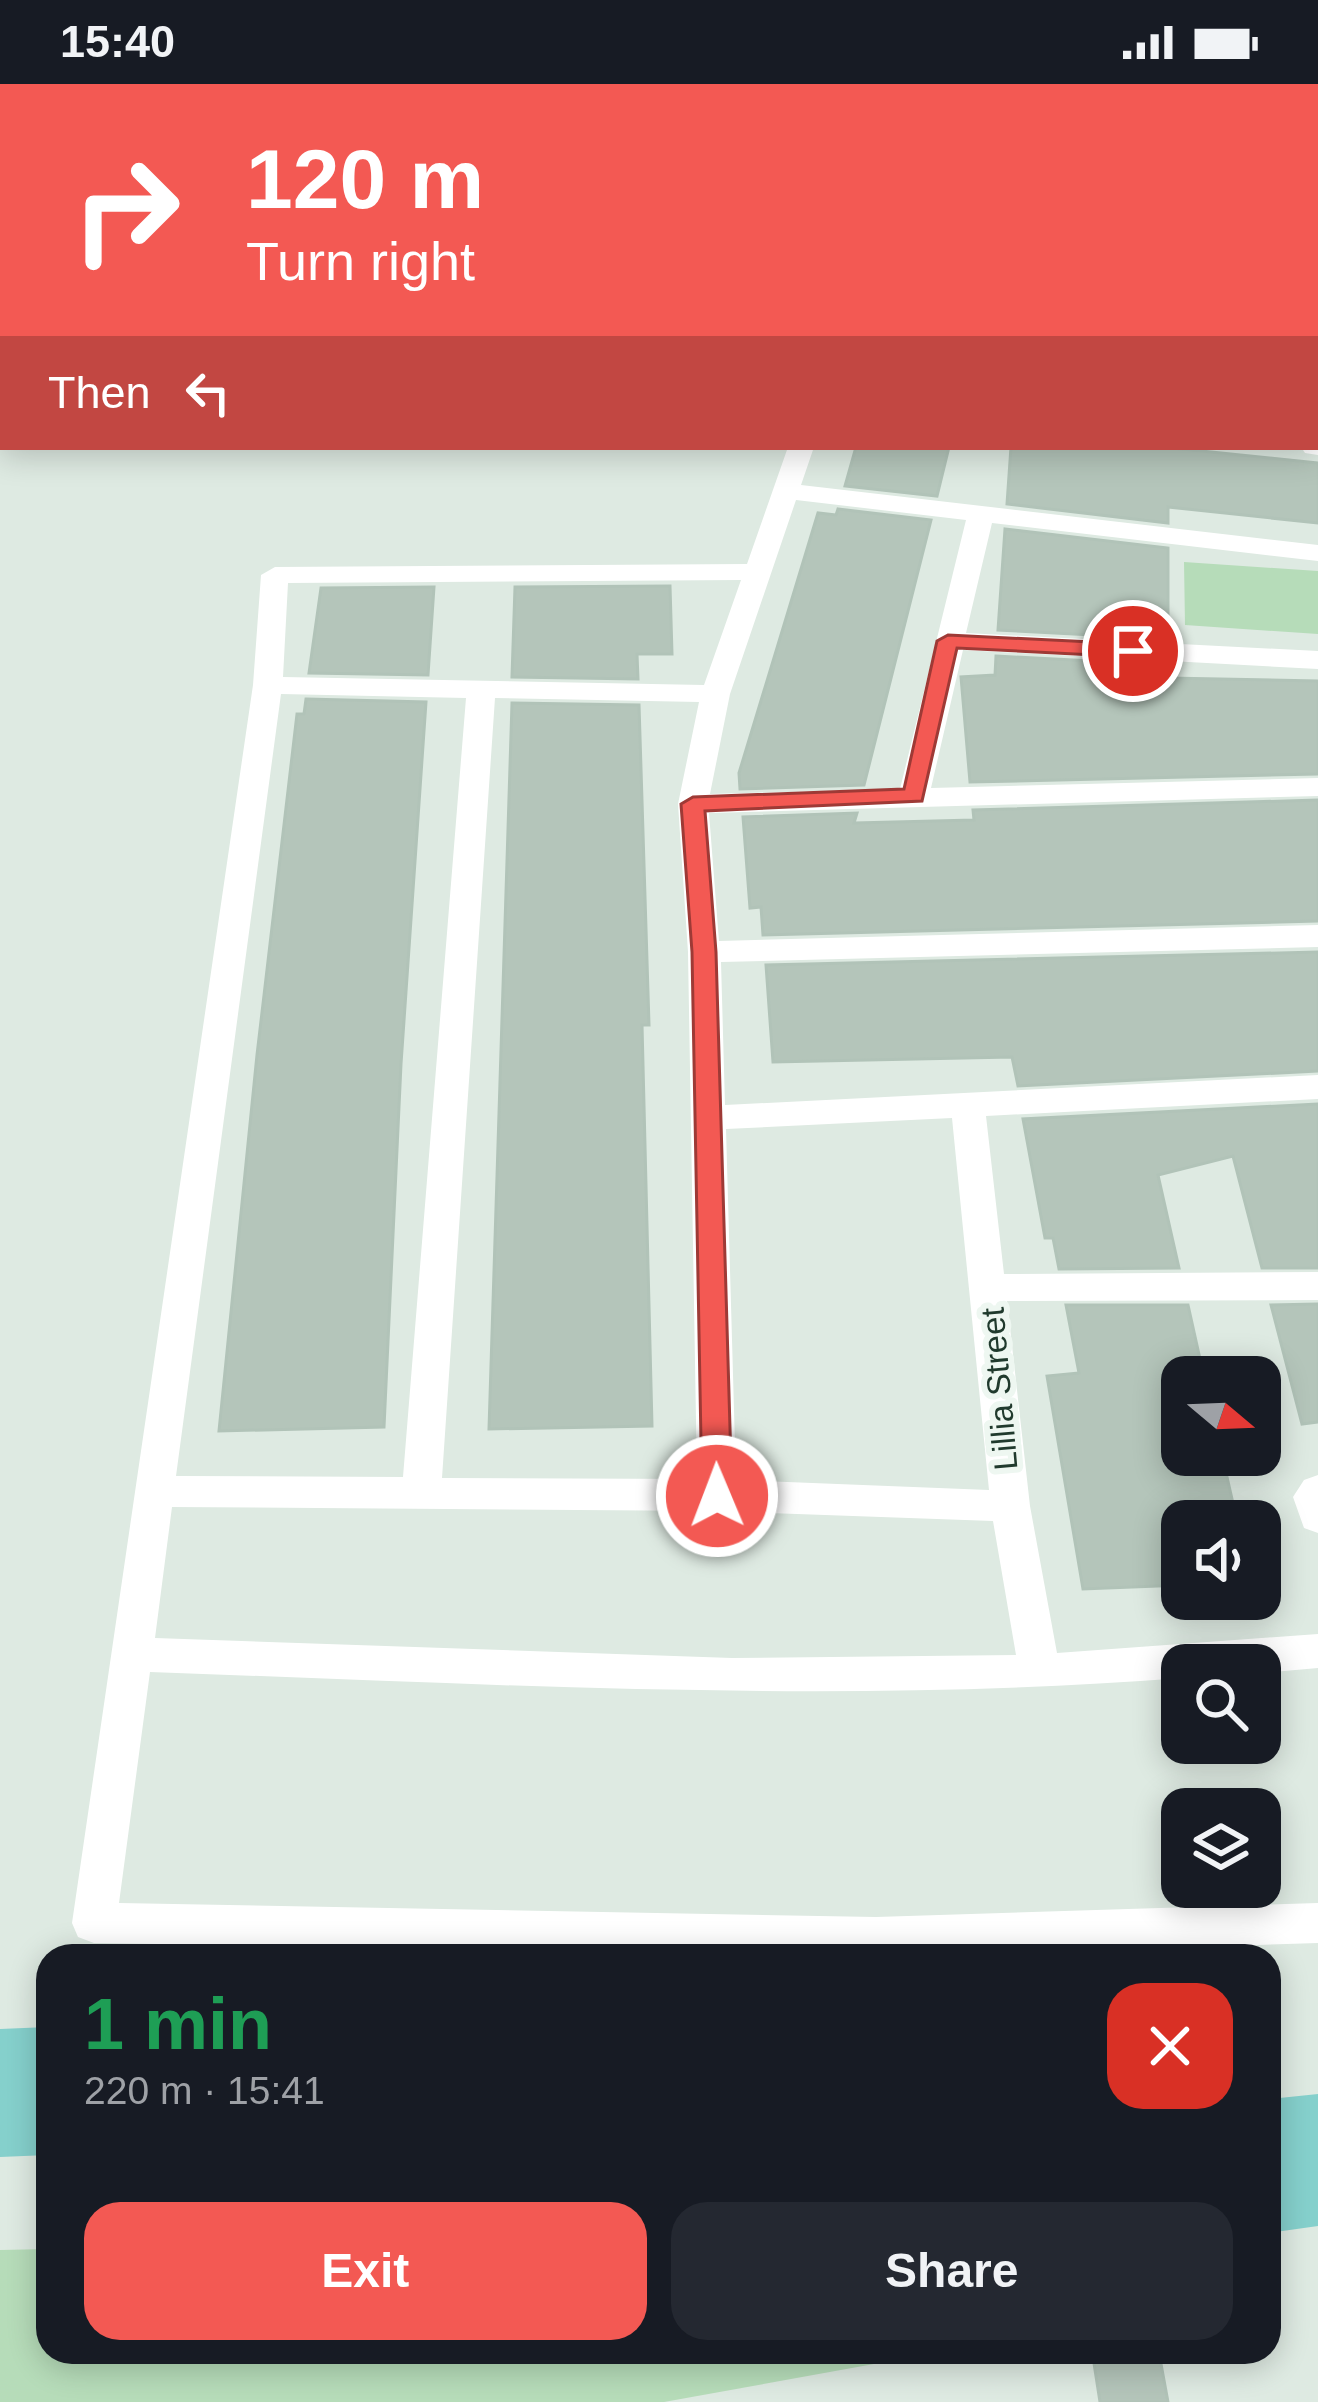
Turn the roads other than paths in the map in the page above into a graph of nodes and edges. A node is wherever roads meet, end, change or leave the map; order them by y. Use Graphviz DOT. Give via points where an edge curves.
graph roads {
  1 [pos="800,450"];
  2 [pos="787,490"];
  3 [pos="980,516"];
  4 [pos="1318,553"];
  5 [pos="754,572"];
  6 [pos="948,641"];
  7 [pos="1318,660"];
  8 [pos="268,685"];
  9 [pos="481,691"];
  10 [pos="715,694"];
  11 [pos="1318,787"];
  12 [pos="914,796"];
  13 [pos="693,804"];
  14 [pos="1318,936"];
  15 [pos="704,952"];
  16 [pos="1318,1087"];
  17 [pos="968,1104"];
  18 [pos="709,1118"];
  19 [pos="1318,1286"];
  20 [pos="991,1288"];
  21 [pos="154,1491"];
  22 [pos="1318,1492"];
  23 [pos="421,1496"];
  24 [pos="717,1496"];
  25 [pos="1010,1506"];
  26 [pos="1318,1517"];
  27 [pos="1318,1651"];
  28 [pos="130,1654"];
  29 [pos="1040,1672"];
  30 [pos="1318,1923"];
  1 -- 2 [label="street"];
  2 -- 3 [label="street"];
  2 -- 5 [label="street"];
  3 -- 4 [label="street"];
  3 -- 6 [label="street"];
  5 -- 8 [label="street" via="275,575"];
  5 -- 10 [label="street"];
  6 -- 7 [label="street"];
  6 -- 12 [label="street"];
  8 -- 9 [label="street"];
  8 -- 21 [label="street"];
  9 -- 10 [label="street"];
  9 -- 23 [label="street"];
  10 -- 13 [label="street"];
  11 -- 12 [label="street"];
  12 -- 13 [label="street"];
  13 -- 15 [label="street"];
  14 -- 15 [label="street"];
  15 -- 18 [label="street"];
  16 -- 17 [label="street"];
  17 -- 18 [label="street"];
  17 -- 20 [label="street, Lillia Street"];
  18 -- 24 [label="street"];
  19 -- 20 [label="street"];
  20 -- 25 [label="street, Lillia Street"];
  21 -- 23 [label="street"];
  21 -- 28 [label="street"];
  22 -- 26 [label="street"];
  23 -- 24 [label="street"];
  24 -- 25 [label="street"];
  25 -- 29 [label="street, Lillia Street"];
  27 -- 29 [label="street"];
  28 -- 29 [label="street" via="732,1675"];
  28 -- 30 [label="street" via="94,1923 876,1937"];
}
